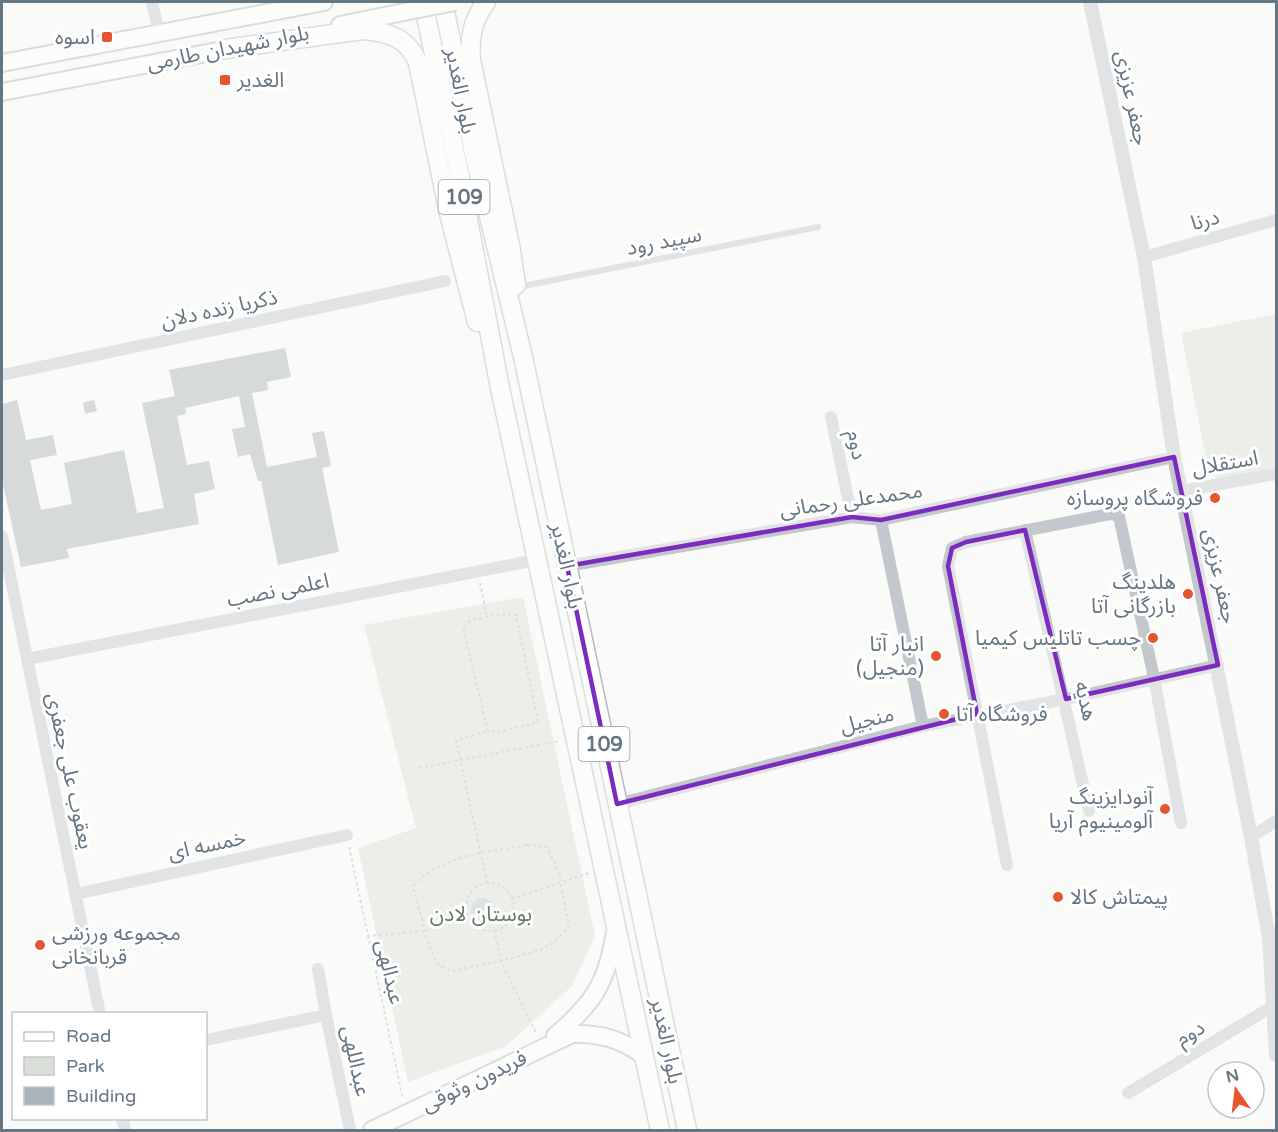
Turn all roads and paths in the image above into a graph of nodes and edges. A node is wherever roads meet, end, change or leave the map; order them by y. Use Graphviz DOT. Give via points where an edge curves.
graph roads {
  1 [pos="152,2"];
  2 [pos="324,2"];
  3 [pos="423,2"];
  4 [pos="443,2"];
  5 [pos="455,2"];
  6 [pos="486,2"];
  7 [pos="1090,2"];
  8 [pos="159,32"];
  9 [pos="225,49"];
  10 [pos="2,63"];
  11 [pos="2,92"];
  12 [pos="1276,220"];
  13 [pos="818,227"];
  14 [pos="1144,257"];
  15 [pos="445,281"];
  16 [pos="516,288"];
  17 [pos="523,357"];
  18 [pos="2,375"];
  19 [pos="501,393"];
  20 [pos="831,417"];
  21 [pos="1174,457"];
  22 [pos="1276,474"];
  23 [pos="1181,491"];
  24 [pos="852,517"];
  25 [pos="881,520"];
  26 [pos="1025,530"];
  27 [pos="2,536"];
  28 [pos="536,560"];
  29 [pos="567,566"];
  30 [pos="478,571"];
  31 [pos="487,617"];
  32 [pos="27,659"];
  33 [pos="1218,665"];
  34 [pos="1154,678"];
  35 [pos="1066,699"];
  36 [pos="977,714"];
  37 [pos="922,726"];
  38 [pos="488,731"];
  39 [pos="574,738"];
  40 [pos="460,760"];
  41 [pos="419,768"];
  42 [pos="617,804"];
  43 [pos="1089,811"];
  44 [pos="1276,821"];
  45 [pos="1181,823"];
  46 [pos="346,835"];
  47 [pos="1251,837"];
  48 [pos="481,854"];
  49 [pos="1007,865"];
  50 [pos="601,869"];
  51 [pos="487,883"];
  52 [pos="561,884"];
  53 [pos="76,894"];
  54 [pos="512,899"];
  55 [pos="468,915"];
  56 [pos="494,930"];
  57 [pos="425,931"];
  58 [pos="615,932"];
  59 [pos="367,936"];
  60 [pos="1273,937"];
  61 [pos="501,961"];
  62 [pos="318,969"];
  63 [pos="1273,1006"];
  64 [pos="100,1012"];
  65 [pos="326,1015"];
  66 [pos="207,1040"];
  67 [pos="543,1046"];
  68 [pos="643,1055"];
  69 [pos="1276,1055"];
  70 [pos="1128,1094"];
  71 [pos="406,1114"];
  72 [pos="350,1131"];
  73 [pos="372,1131"];
  74 [pos="660,1131"];
  75 [pos="687,1131"];
  1 -- 8 [label="street"];
  2 -- 8 [label="main road, بلوار شهیدان طارمی"];
  3 -- 19 [label="main road, بلوار الغدیر / 109"];
  4 -- 17 [label="main road, بلوار الغدیر / 109" via="475,158"];
  5 -- 9 [label="main road, بلوار شهیدان طارمی, bridge"];
  6 -- 16 [label="main road" via="472,26 471,60"];
  7 -- 14 [label="street, جعفر عزیزی"];
  8 -- 10 [label="main road, بلوار شهیدان طارمی"];
  9 -- 11 [label="main road, بلوار شهیدان طارمی"];
  9 -- 19 [label="main road" via="362,30 385,32 411,48 418,63 468,294"];
  12 -- 14 [label="street, درنا"];
  13 -- 16 [label="lane, سپید رود"];
  14 -- 21 [label="street, جعفر عزیزی"];
  15 -- 18 [label="street, ذکریا زنده دلان"];
  16 -- 17 [label="main road"];
  17 -- 29 [label="main road, بلوار الغدیر / 109"];
  19 -- 28 [label="main road, بلوار الغدیر / 109"];
  20 -- 24 [label="street, دوم"];
  21 -- 23 [label="street, جعفر عزیزی"];
  21 -- 25 [label="street, محمدعلی رحمانی"];
  22 -- 23 [label="street, استقلال"];
  23 -- 33 [label="street, جعفر عزیزی"];
  24 -- 25 [label="street, محمدعلی رحمانی"];
  24 -- 29 [label="street, محمدعلی رحمانی"];
  25 -- 37 [label="street, منجیل"];
  26 -- 34 [label="street" via="1110,514 1119,516"];
  26 -- 35 [label="street, هدیه"];
  26 -- 36 [label="street" via="966,542 952,548 949,554 948,566"];
  27 -- 32 [label="street, یعقوب علی جعفری"];
  28 -- 30 [label="street, اعلمی نصب"];
  28 -- 39 [label="main road, بلوار الغدیر / 109"];
  29 -- 42 [label="main road, بلوار الغدیر / 109"];
  30 -- 31 [label="path"];
  30 -- 32 [label="street, اعلمی نصب"];
  31 -- 38 [label="path" via="471,620 463,628"];
  31 -- 38 [label="path" via="516,615 538,722 500,732"];
  32 -- 53 [label="street, یعقوب علی جعفری"];
  33 -- 34 [label="street"];
  33 -- 47 [label="street, جعفر عزیزی"];
  34 -- 35 [label="street"];
  34 -- 45 [label="street"];
  35 -- 36 [label="street"];
  35 -- 43 [label="street, هدیه"];
  36 -- 37 [label="street"];
  36 -- 49 [label="street"];
  37 -- 42 [label="street, منجیل"];
  38 -- 40 [label="path" via="456,740"];
  39 -- 40 [label="path"];
  39 -- 50 [label="main road, بلوار الغدیر / 109"];
  40 -- 41 [label="path"];
  40 -- 48 [label="path"];
  42 -- 75 [label="main road, بلوار الغدیر / 109"];
  44 -- 47 [label="street"];
  46 -- 53 [label="street, خمسه ای"];
  46 -- 59 [label="path, عبدالهی"];
  47 -- 60 [label="street, جعفر عزیزی"];
  48 -- 51 [label="path"];
  48 -- 52 [label="path" via="527,845 547,847"];
  48 -- 57 [label="path" via="424,873 413,887"];
  50 -- 52 [label="path"];
  50 -- 58 [label="main road, بلوار الغدیر / 109"];
  51 -- 54 [label="path" via="502,886"];
  51 -- 55 [label="path" via="470,896"];
  52 -- 54 [label="path"];
  52 -- 61 [label="path" via="569,927 540,950"];
  53 -- 64 [label="street, یعقوب علی جعفری"];
  54 -- 56 [label="path" via="514,912 510,919"];
  55 -- 56 [label="path" via="475,925"];
  55 -- 57 [label="path"];
  56 -- 61 [label="path"];
  57 -- 59 [label="path"];
  57 -- 61 [label="path" via="438,965 453,971"];
  58 -- 67 [label="main road" via="606,977 573,1021"];
  58 -- 68 [label="main road, بلوار الغدیر / 109"];
  59 -- 71 [label="path, عبدالهی"];
  60 -- 63 [label="street, جعفر عزیزی"];
  61 -- 67 [label="path"];
  62 -- 65 [label="street"];
  63 -- 69 [label="street, جعفر عزیزی"];
  63 -- 70 [label="street, دوم"];
  65 -- 66 [label="street, عبداللهی"];
  65 -- 72 [label="street, عبداللهی"];
  67 -- 68 [label="main road" via="572,1034 592,1033 614,1038"];
  67 -- 71 [label="main road, فریدون وثوقی"];
  68 -- 74 [label="main road, بلوار الغدیر / 109"];
  71 -- 73 [label="main road, فریدون وثوقی"];
}
